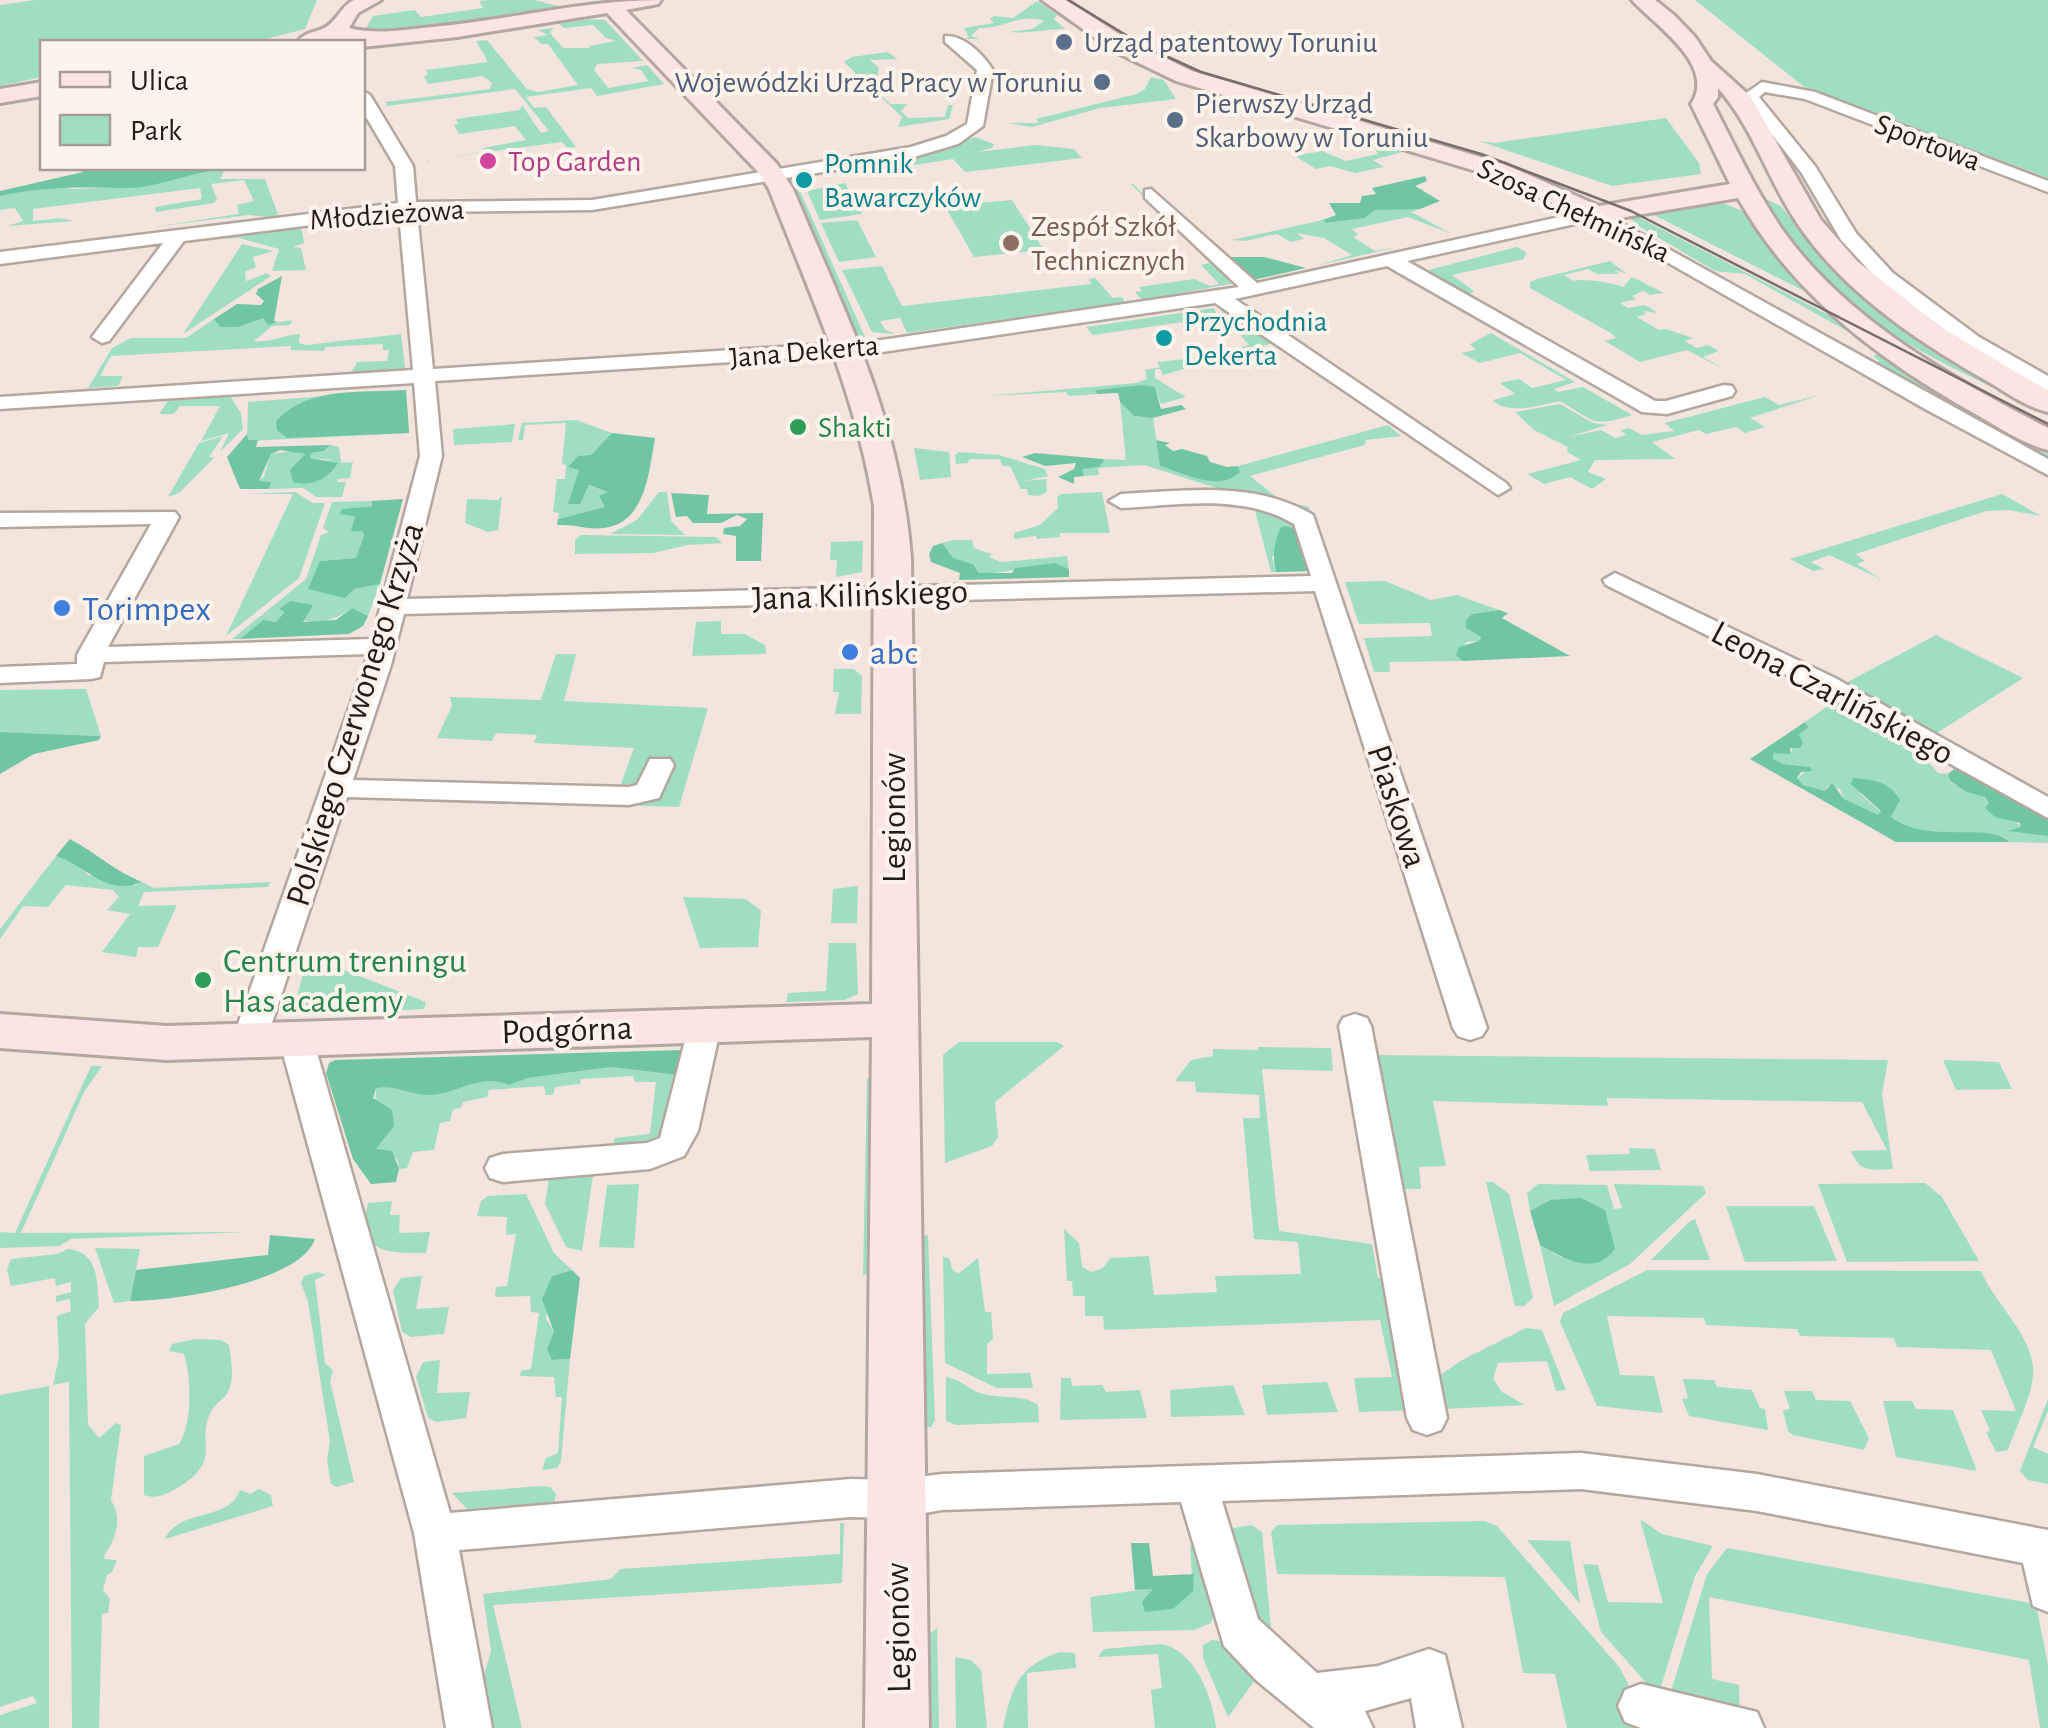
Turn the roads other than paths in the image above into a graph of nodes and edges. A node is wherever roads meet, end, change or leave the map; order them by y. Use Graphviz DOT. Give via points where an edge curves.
graph roads {
  1 [pos="651,0"];
  2 [pos="1643,0"];
  3 [pos="358,3"];
  4 [pos="607,4"];
  5 [pos="1061,5"];
  6 [pos="348,39"];
  7 [pos="950,39"];
  8 [pos="310,40"];
  9 [pos="1704,66"];
  10 [pos="40,89"];
  11 [pos="0,96"];
  12 [pos="365,101"];
  13 [pos="773,176"];
  14 [pos="2048,187"];
  15 [pos="1746,190"];
  16 [pos="1792,191"];
  17 [pos="1151,194"];
  18 [pos="409,207"];
  19 [pos="1596,214"];
  20 [pos="180,234"];
  21 [pos="0,258"];
  22 [pos="1391,260"];
  23 [pos="1254,290"];
  24 [pos="1220,297"];
  25 [pos="102,337"];
  26 [pos="850,349"];
  27 [pos="2048,356"];
  28 [pos="2023,372"];
  29 [pos="426,378"];
  30 [pos="2048,385"];
  31 [pos="1724,391"];
  32 [pos="0,403"];
  33 [pos="2048,403"];
  34 [pos="2048,441"];
  35 [pos="2048,468"];
  36 [pos="1498,488"];
  37 [pos="1121,501"];
  38 [pos="0,520"];
  39 [pos="1615,580"];
  40 [pos="1326,583"];
  41 [pos="894,593"];
  42 [pos="395,607"];
  43 [pos="384,646"];
  44 [pos="90,654"];
  45 [pos="0,675"];
  46 [pos="660,765"];
  47 [pos="337,788"];
  48 [pos="2048,809"];
  49 [pos="894,1020"];
  50 [pos="705,1025"];
  51 [pos="1355,1026"];
  52 [pos="1470,1028"];
  53 [pos="0,1031"];
  54 [pos="296,1039"];
  55 [pos="249,1041"];
  56 [pos="502,1168"];
  57 [pos="1426,1418"];
  58 [pos="1196,1483"];
  59 [pos="895,1499"];
  60 [pos="435,1533"];
  61 [pos="2045,1549"];
  62 [pos="2048,1592"];
  63 [pos="1311,1696"];
  64 [pos="1641,1706"];
  65 [pos="470,1728"];
  66 [pos="898,1728"];
  67 [pos="1350,1728"];
  68 [pos="1438,1728"];
  69 [pos="1742,1728"];
  1 -- 4 [label="street"];
  2 -- 9 [label="street" via="1689,41"];
  3 -- 6 [label="street"];
  4 -- 6 [label="street" via="457,31"];
  4 -- 13 [label="street, Legionów"];
  5 -- 19 [label="street, Szosa Chełmińska" via="1142,57 1200,82 1495,170"];
  6 -- 8 [label="street"];
  7 -- 13 [label="street, Młodzieżowa" via="986,73 970,131 924,149"];
  9 -- 15 [label="street" via="1708,92 1702,104"];
  9 -- 16 [label="street" via="1758,126"];
  10 -- 11 [label="street"];
  12 -- 18 [label="street, Polskiego Czerwonego Krzyża" via="404,166"];
  13 -- 18 [label="street, Młodzieżowa" via="574,207"];
  13 -- 26 [label="street, Legionów"];
  14 -- 28 [label="street, Sportowa" via="1809,95 1762,87 1750,96 1878,270"];
  15 -- 16 [label="street, Jana Dekerta"];
  15 -- 19 [label="street, Jana Dekerta"];
  15 -- 34 [label="street" via="1792,260 1862,324"];
  16 -- 33 [label="street" via="1826,244 1865,282 1958,353"];
  17 -- 23 [label="street"];
  18 -- 20 [label="street, Młodzieżowa"];
  18 -- 29 [label="street, Polskiego Czerwonego Krzyża"];
  19 -- 22 [label="street, Jana Dekerta"];
  19 -- 35 [label="street, Szosa Chełmińska"];
  20 -- 21 [label="street, Młodzieżowa"];
  20 -- 25 [label="street"];
  22 -- 23 [label="street, Jana Dekerta"];
  22 -- 31 [label="street" via="1650,408"];
  23 -- 24 [label="street, Jana Dekerta"];
  24 -- 26 [label="street, Jana Dekerta"];
  24 -- 36 [label="street"];
  26 -- 29 [label="street, Jana Dekerta"];
  26 -- 41 [label="street, Legionów" via="886,466"];
  27 -- 28 [label="street"];
  28 -- 30 [label="street"];
  29 -- 32 [label="street, Jana Dekerta"];
  29 -- 42 [label="street, Polskiego Czerwonego Krzyża" via="432,456"];
  37 -- 40 [label="street, Piaskowa" via="1237,499 1294,511 1310,529"];
  38 -- 44 [label="street" via="167,518"];
  39 -- 48 [label="street, Leona Czarlińskiego" via="1826,684"];
  40 -- 41 [label="street, Jana Kilińskiego"];
  40 -- 52 [label="street, Piaskowa"];
  41 -- 42 [label="street, Jana Kilińskiego"];
  41 -- 49 [label="street, Legionów"];
  42 -- 43 [label="street, Polskiego Czerwonego Krzyża"];
  43 -- 44 [label="street"];
  43 -- 47 [label="street, Polskiego Czerwonego Krzyża"];
  44 -- 45 [label="street" via="91,672"];
  46 -- 47 [label="street" via="648,792 629,796"];
  47 -- 55 [label="street, Polskiego Czerwonego Krzyża"];
  49 -- 50 [label="street, Podgórna"];
  49 -- 59 [label="street, Legionów"];
  50 -- 54 [label="street, Podgórna"];
  50 -- 56 [label="street" via="672,1147 650,1156"];
  51 -- 57 [label="street"];
  53 -- 55 [label="street, Podgórna" via="125,1042"];
  54 -- 55 [label="street, Podgórna"];
  54 -- 60 [label="street"];
  58 -- 59 [label="street"];
  58 -- 61 [label="street" via="1623,1474"];
  58 -- 63 [label="street" via="1240,1630"];
  59 -- 60 [label="street"];
  59 -- 66 [label="street, Legionów"];
  60 -- 65 [label="street"];
  61 -- 62 [label="street"];
  63 -- 67 [label="street"];
  63 -- 68 [label="street" via="1378,1688 1430,1670"];
  64 -- 69 [label="street"];
}
